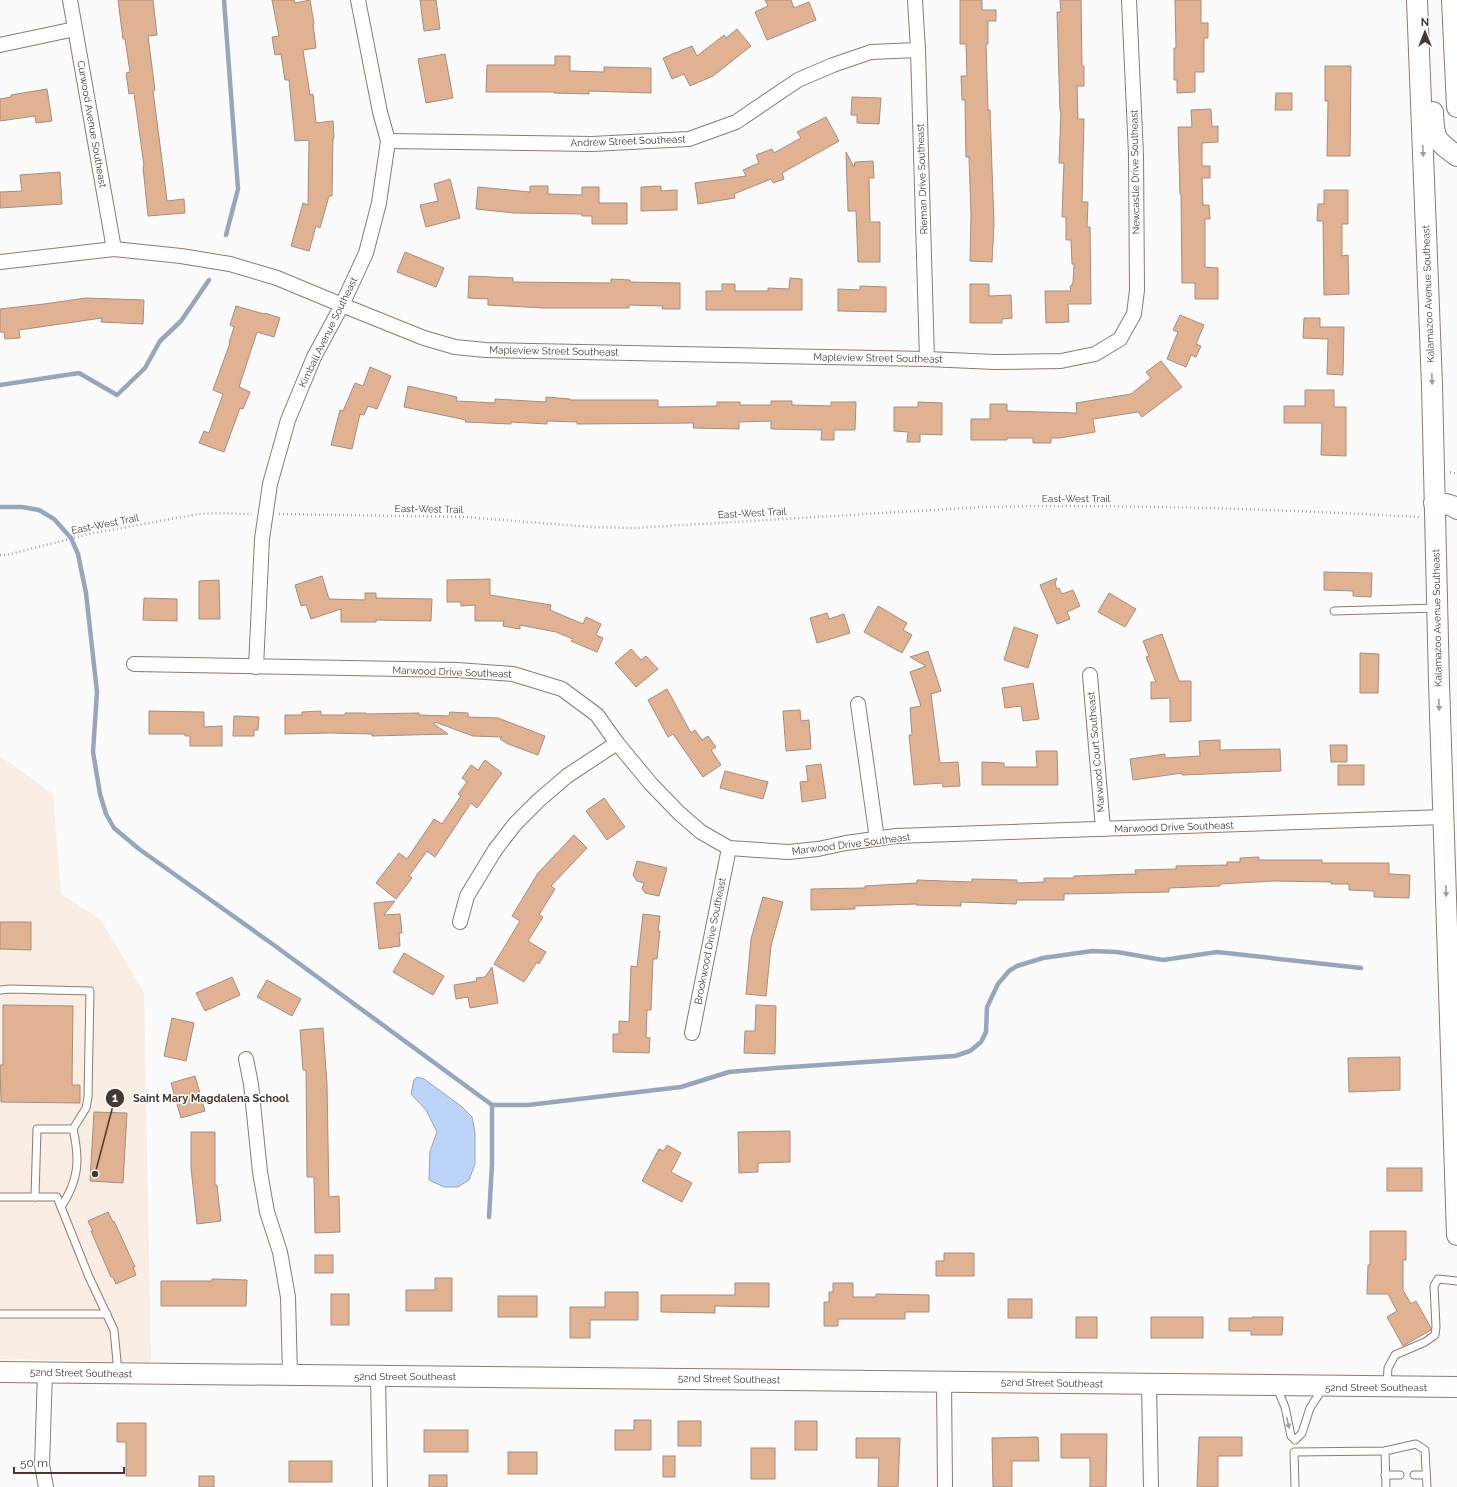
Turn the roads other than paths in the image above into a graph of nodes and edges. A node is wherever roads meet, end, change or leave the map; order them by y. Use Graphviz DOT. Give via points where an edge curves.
graph roads {
  1 [pos="70,0"];
  2 [pos="358,0"];
  3 [pos="915,0"];
  4 [pos="1129,0"];
  5 [pos="1417,0"];
  6 [pos="1452,0"];
  7 [pos="75,29"];
  8 [pos="0,45"];
  9 [pos="918,50"];
  10 [pos="1457,107"];
  11 [pos="388,141"];
  12 [pos="1457,156"];
  13 [pos="114,249"];
  14 [pos="0,262"];
  15 [pos="342,305"];
  16 [pos="1120,339"];
  17 [pos="927,359"];
  18 [pos="1457,509"];
  19 [pos="1428,510"];
  20 [pos="1437,608"];
  21 [pos="1334,611"];
  22 [pos="134,664"];
  23 [pos="256,667"];
  24 [pos="1090,675"];
  25 [pos="858,704"];
  26 [pos="617,743"];
  27 [pos="1444,817"];
  28 [pos="1102,830"];
  29 [pos="877,839"];
  30 [pos="729,848"];
  31 [pos="1457,875"];
  32 [pos="460,922"];
  33 [pos="1452,930"];
  34 [pos="0,990"];
  35 [pos="692,1033"];
  36 [pos="246,1059"];
  37 [pos="73,1129"];
  38 [pos="0,1197"];
  39 [pos="35,1197"];
  40 [pos="62,1207"];
  41 [pos="1457,1235"];
  42 [pos="1457,1280"];
  43 [pos="0,1314"];
  44 [pos="107,1314"];
  45 [pos="0,1372"];
  46 [pos="45,1372"];
  47 [pos="118,1373"];
  48 [pos="290,1375"];
  49 [pos="378,1376"];
  50 [pos="944,1381"];
  51 [pos="1149,1385"];
  52 [pos="1276,1386"];
  53 [pos="1324,1386"];
  54 [pos="1387,1387"];
  55 [pos="1457,1387"];
  56 [pos="1295,1440"];
  57 [pos="1385,1451"];
  58 [pos="1294,1452"];
  59 [pos="1386,1475"];
  60 [pos="1400,1475"];
  61 [pos="1414,1475"];
  62 [pos="1426,1475"];
  63 [pos="46,1487"];
  64 [pos="380,1487"];
  65 [pos="945,1487"];
  66 [pos="1152,1487"];
  67 [pos="1295,1487"];
  68 [pos="1386,1487"];
  69 [pos="1427,1487"];
  1 -- 7 [label="street, Curwood Avenue Southeast"];
  2 -- 11 [label="street, Kimball Avenue Southeast"];
  3 -- 9 [label="street, Rieman Drive Southeast"];
  4 -- 16 [label="street, Newcastle Drive Southeast" via="1136,155 1137,290 1134,314"];
  5 -- 12 [label="main road" via="1430,30 1433,131 1438,140"];
  5 -- 19 [label="main road, Kalamazoo Avenue Southeast, one-way" via="1432,385 1433,466"];
  6 -- 10 [label="main road"];
  7 -- 8 [label="street"];
  7 -- 13 [label="street, Curwood Avenue Southeast"];
  9 -- 11 [label="street, Andrew Street Southeast" via="871,52 833,65 798,80 736,122 689,139 592,144"];
  9 -- 17 [label="street, Rieman Drive Southeast"];
  11 -- 15 [label="street, Kimball Avenue Southeast" via="379,203 366,254"];
  13 -- 14 [label="street, Mapleview Street Southeast"];
  13 -- 15 [label="street, Mapleview Street Southeast" via="230,264 277,278"];
  15 -- 17 [label="street, Mapleview Street Southeast" via="455,348"];
  15 -- 23 [label="street, Kimball Avenue Southeast" via="314,357 288,420 270,484 262,539"];
  16 -- 17 [label="street, Mapleview Street Southeast" via="1095,354 1061,361"];
  18 -- 19 [label="main road" via="1453,505"];
  19 -- 20 [label="main road, Kalamazoo Avenue Southeast"];
  20 -- 21 [label="lane"];
  20 -- 27 [label="main road, Kalamazoo Avenue Southeast, one-way"];
  22 -- 23 [label="street, Marwood Drive Southeast"];
  23 -- 26 [label="street, Marwood Drive Southeast" via="457,670 513,674 562,689 597,715"];
  24 -- 28 [label="street, Marwood Court Southeast"];
  25 -- 29 [label="street"];
  26 -- 30 [label="street, Marwood Drive Southeast" via="679,813 701,832"];
  26 -- 32 [label="street" via="567,776 515,824 495,850 467,896"];
  27 -- 28 [label="street, Marwood Drive Southeast"];
  27 -- 31 [label="main road" via="1452,823 1454,830"];
  27 -- 33 [label="main road, Kalamazoo Avenue Southeast, one-way"];
  28 -- 29 [label="street, Marwood Drive Southeast" via="896,836"];
  29 -- 30 [label="street, Marwood Drive Southeast" via="818,850 788,852"];
  30 -- 35 [label="street, Brookwood Drive Southeast"];
  33 -- 41 [label="main road, Kalamazoo Avenue Southeast"];
  34 -- 37 [label="lane" via="90,991 88,1097 86,1108"];
  36 -- 48 [label="street" via="267,1212 280,1252 288,1297"];
  37 -- 39 [label="lane" via="37,1129"];
  37 -- 40 [label="lane" via="78,1149 77,1171"];
  38 -- 39 [label="lane"];
  39 -- 40 [label="lane" via="57,1197"];
  40 -- 44 [label="lane" via="89,1277"];
  42 -- 54 [label="lane" via="1438,1279 1434,1286 1435,1335 1396,1355 1388,1368"];
  43 -- 44 [label="lane"];
  44 -- 47 [label="lane" via="114,1330"];
  45 -- 46 [label="main road, 52nd Street Southeast"];
  46 -- 47 [label="main road, 52nd Street Southeast"];
  46 -- 63 [label="street" via="42,1465"];
  47 -- 48 [label="main road, 52nd Street Southeast"];
  48 -- 49 [label="main road, 52nd Street Southeast"];
  49 -- 50 [label="main road, 52nd Street Southeast"];
  49 -- 64 [label="street"];
  50 -- 51 [label="main road, 52nd Street Southeast"];
  50 -- 65 [label="street"];
  51 -- 52 [label="main road, 52nd Street Southeast"];
  51 -- 66 [label="street"];
  52 -- 53 [label="main road, 52nd Street Southeast"];
  52 -- 56 [label="lane, one-way"];
  53 -- 54 [label="main road, 52nd Street Southeast"];
  53 -- 56 [label="lane" via="1310,1408 1302,1433"];
  54 -- 55 [label="main road, 52nd Street Southeast"];
  56 -- 58 [label="lane"];
  57 -- 58 [label="lane"];
  57 -- 59 [label="lane"];
  57 -- 62 [label="lane" via="1416,1444 1425,1450"];
  58 -- 67 [label="lane"];
  59 -- 60 [label="lane"];
  59 -- 68 [label="lane"];
  61 -- 62 [label="lane"];
  62 -- 69 [label="lane"];
}
